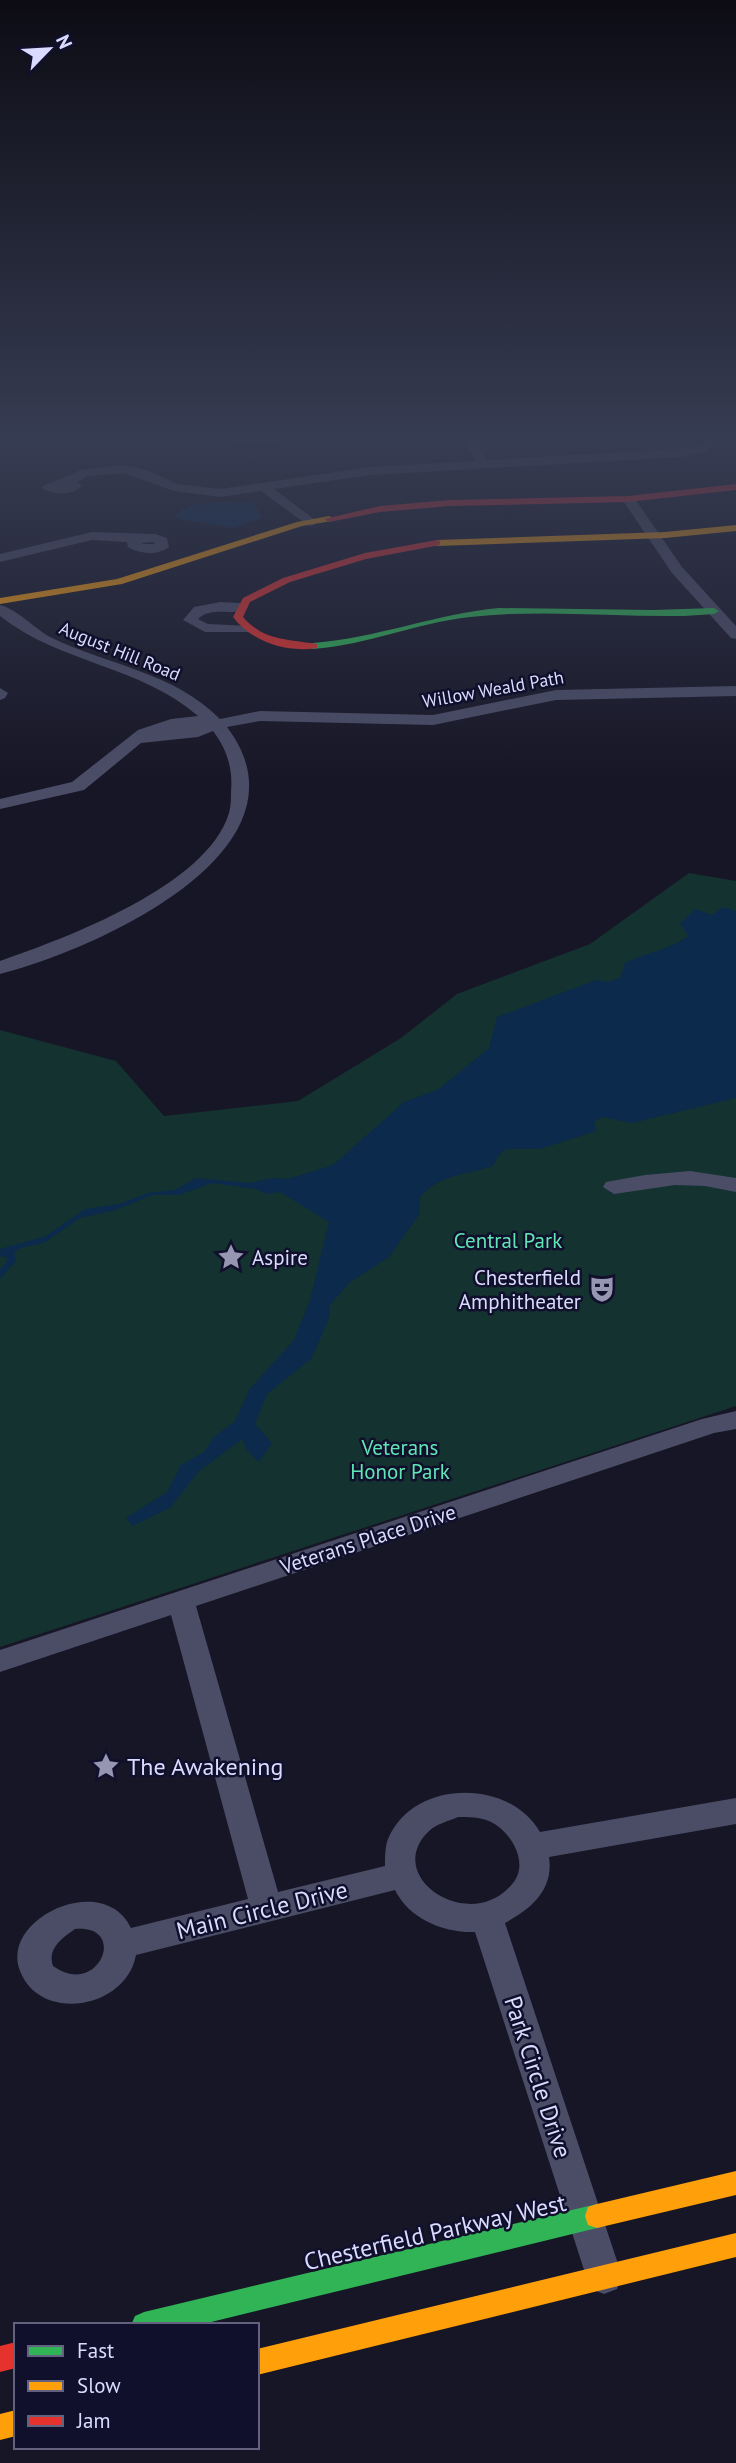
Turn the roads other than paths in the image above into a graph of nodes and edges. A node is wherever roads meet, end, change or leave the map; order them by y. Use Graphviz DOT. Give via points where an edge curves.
graph roads {
  1 [pos="30,551"];
  2 [pos="220,551"];
  3 [pos="392,551"];
  4 [pos="664,551"];
  5 [pos="0,558"];
  6 [pos="54,594"];
  7 [pos="0,601"];
  8 [pos="0,609"];
  9 [pos="714,611"];
  10 [pos="8,621"];
  11 [pos="736,635"];
  12 [pos="736,691"];
  13 [pos="213,722"];
  14 [pos="0,804"];
  15 [pos="0,968"];
  16 [pos="736,1185"];
  17 [pos="614,1187"];
  18 [pos="736,1420"];
  19 [pos="181,1601"];
  20 [pos="0,1661"];
  21 [pos="736,1811"];
  22 [pos="531,1847"];
  23 [pos="401,1875"];
  24 [pos="267,1910"];
  25 [pos="486,1918"];
  26 [pos="122,1944"];
  27 [pos="736,2183"];
  28 [pos="584,2219"];
  29 [pos="736,2245"];
  30 [pos="604,2276"];
  31 [pos="152,2323"];
  32 [pos="259,2362"];
  1 -- 5 [label="street"];
  2 -- 6 [label="street" via="130,579"];
  3 -- 9 [label="street" via="334,564 255,594 241,618 287,643 328,646 480,614 538,610 652,617"];
  4 -- 9 [label="street"];
  6 -- 7 [label="street"];
  6 -- 10 [label="street"];
  8 -- 10 [label="street, August Hill Road"];
  9 -- 11 [label="street"];
  10 -- 13 [label="street, August Hill Road" via="68,652 167,688"];
  12 -- 13 [label="street, Willow Weald Path" via="556,695 433,720 288,715"];
  13 -- 14 [label="street" via="176,723 148,732 78,786"];
  13 -- 15 [label="street, August Hill Road" via="232,746 242,782 231,826 209,856 175,887 101,931"];
  16 -- 17 [label="street" via="688,1177"];
  18 -- 19 [label="street, Veterans Place Drive"];
  19 -- 20 [label="street, Veterans Place Drive"];
  19 -- 24 [label="street"];
  21 -- 22 [label="street"];
  22 -- 23 [label="street" via="516,1823 499,1811 477,1804 454,1804 424,1815 403,1837 398,1855"];
  22 -- 25 [label="street" via="533,1878 524,1896 508,1910"];
  23 -- 24 [label="street, Main Circle Drive"];
  23 -- 25 [label="street" via="424,1906 454,1917"];
  24 -- 26 [label="street, Main Circle Drive"];
  25 -- 28 [label="street, Park Circle Drive"];
  27 -- 28 [label="street, Chesterfield Parkway West"];
  28 -- 30 [label="street, Park Circle Drive"];
  28 -- 31 [label="street, Chesterfield Parkway West"];
  29 -- 30 [label="street"];
  30 -- 32 [label="street"];
}
